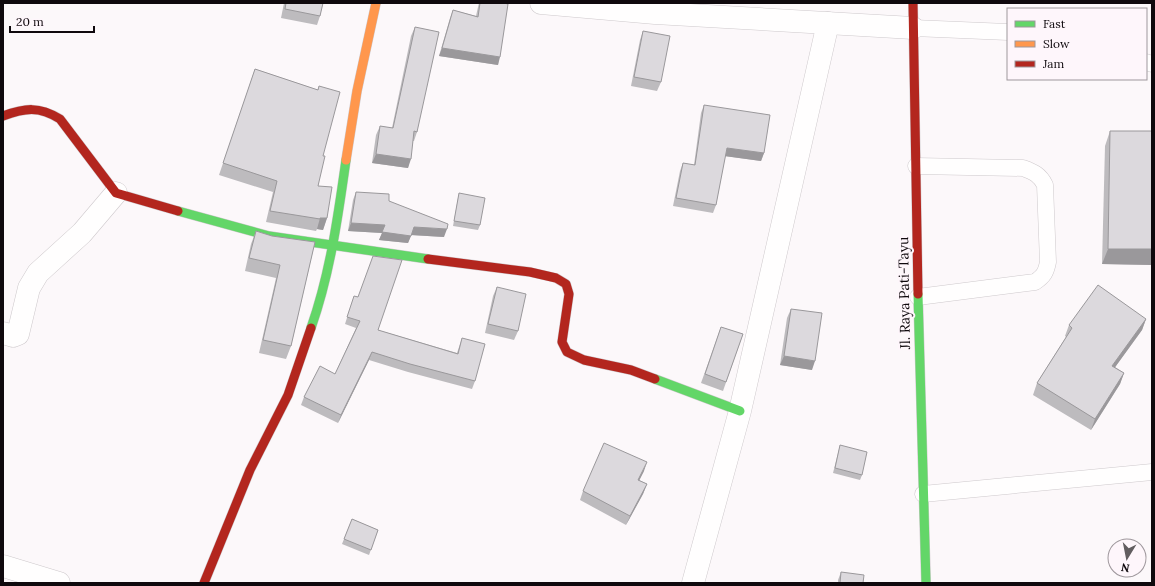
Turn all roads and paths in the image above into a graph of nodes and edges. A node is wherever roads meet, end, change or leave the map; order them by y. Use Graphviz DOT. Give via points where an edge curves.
graph roads {
  1 [pos="376,3"];
  2 [pos="541,3"];
  3 [pos="912,3"];
  4 [pos="828,24"];
  5 [pos="913,28"];
  6 [pos="1007,32"];
  7 [pos="3,116"];
  8 [pos="916,166"];
  9 [pos="116,194"];
  10 [pos="333,246"];
  11 [pos="918,297"];
  12 [pos="3,333"];
  13 [pos="740,411"];
  14 [pos="1152,472"];
  15 [pos="923,494"];
  16 [pos="3,566"];
  17 [pos="58,583"];
  18 [pos="204,583"];
  19 [pos="693,583"];
  20 [pos="926,583"];
  1 -- 10 [label="street" via="357,91"];
  2 -- 4 [label="street"];
  3 -- 5 [label="street, Jl. Raya Pati-Tayu"];
  4 -- 5 [label="street"];
  4 -- 13 [label="street"];
  5 -- 6 [label="lane"];
  5 -- 8 [label="street, Jl. Raya Pati-Tayu"];
  7 -- 9 [label="street" via="20,109 30,109 52,114 60,119"];
  8 -- 11 [label="street, Jl. Raya Pati-Tayu"];
  8 -- 11 [label="lane" via="1023,168 1035,172 1045,185 1048,262 1046,271 1035,282"];
  9 -- 10 [label="street" via="269,236"];
  9 -- 12 [label="street" via="82,233 38,273 29,288 18,334 13,336"];
  10 -- 13 [label="street" via="530,272 556,278 566,284 570,294 562,342 567,352 584,360 631,370"];
  10 -- 18 [label="street" via="320,303 288,395 250,470"];
  11 -- 15 [label="street, Jl. Raya Pati-Tayu"];
  13 -- 19 [label="street"];
  14 -- 15 [label="lane"];
  15 -- 20 [label="street, Jl. Raya Pati-Tayu"];
  16 -- 17 [label="street"];
}
